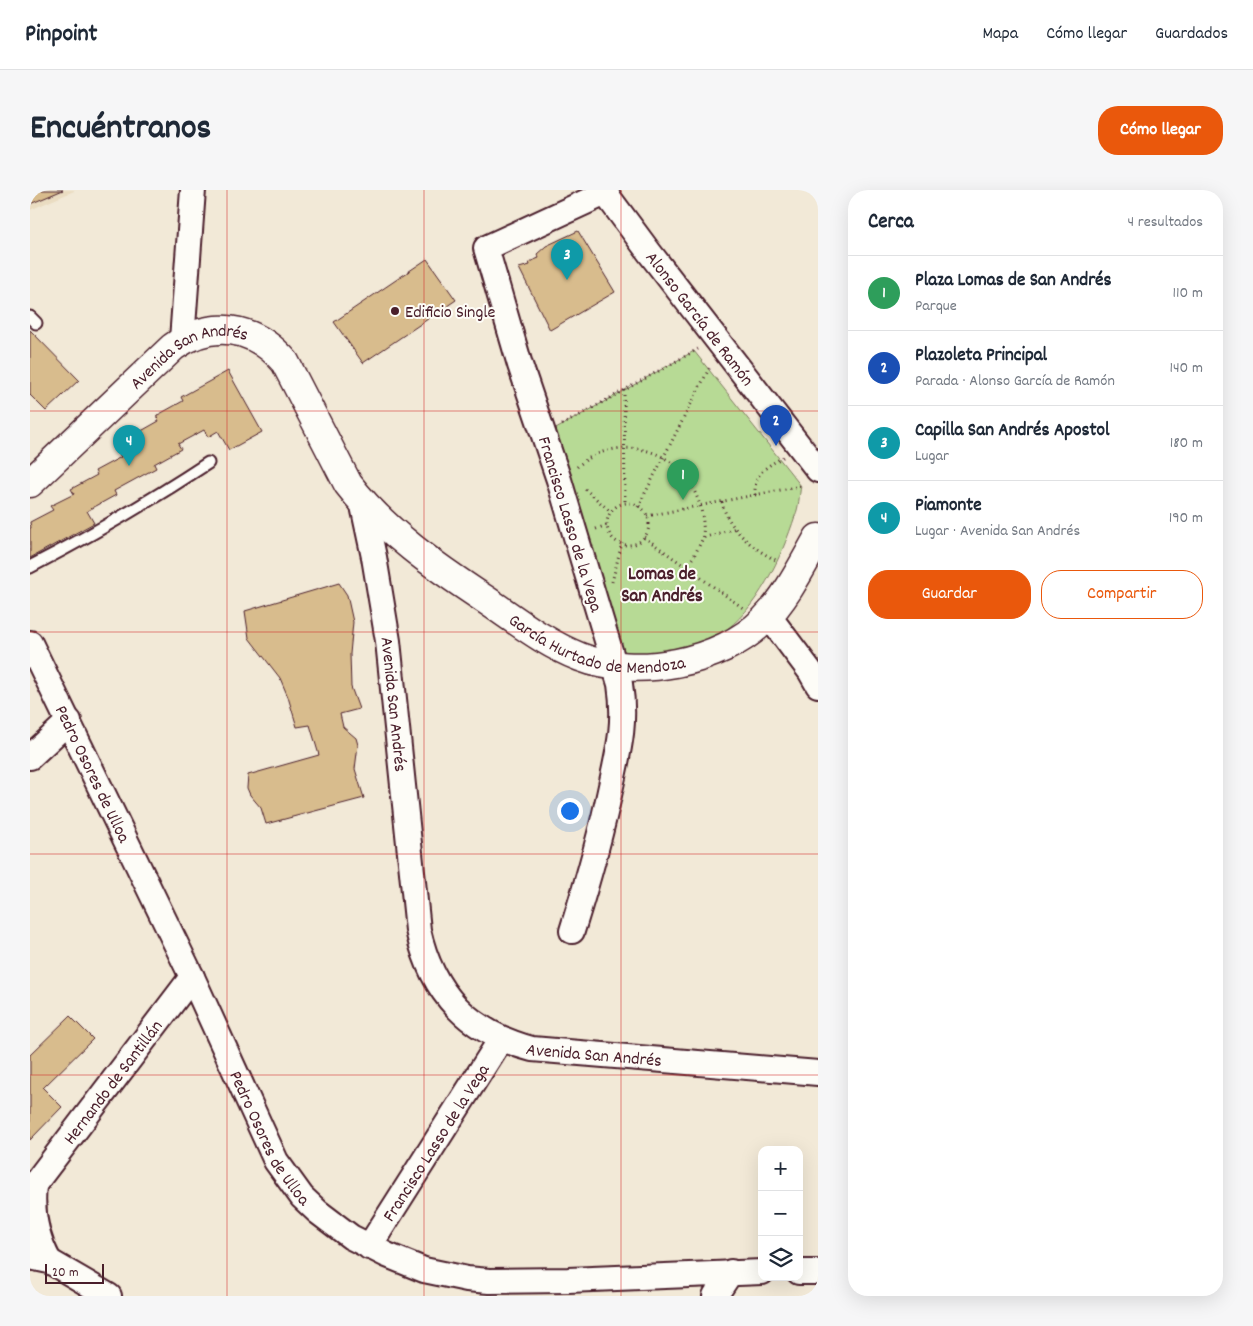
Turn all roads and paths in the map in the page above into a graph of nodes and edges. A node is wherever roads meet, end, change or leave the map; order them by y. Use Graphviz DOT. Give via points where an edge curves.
graph roads {
  1 [pos="193,190"];
  2 [pos="604,191"];
  3 [pos="182,340"];
  4 [pos="694,351"];
  5 [pos="708,369"];
  6 [pos="624,390"];
  7 [pos="556,429"];
  8 [pos="624,447"];
  9 [pos="663,458"];
  10 [pos="779,459"];
  11 [pos="208,463"];
  12 [pos="574,470"];
  13 [pos="818,470"];
  14 [pos="36,474"];
  15 [pos="801,486"];
  16 [pos="755,495"];
  17 [pos="362,501"];
  18 [pos="722,502"];
  19 [pos="625,504"];
  20 [pos="700,506"];
  21 [pos="638,507"];
  22 [pos="647,516"];
  23 [pos="736,528"];
  24 [pos="644,537"];
  25 [pos="703,538"];
  26 [pos="818,538"];
  27 [pos="778,561"];
  28 [pos="30,567"];
  29 [pos="686,567"];
  30 [pos="757,612"];
  31 [pos="30,643"];
  32 [pos="615,666"];
  33 [pos="818,686"];
  34 [pos="69,721"];
  35 [pos="30,757"];
  36 [pos="572,931"];
  37 [pos="192,978"];
  38 [pos="501,1039"];
  39 [pos="818,1073"];
  40 [pos="32,1188"];
  41 [pos="369,1246"];
  42 [pos="39,1259"];
  43 [pos="731,1272"];
  44 [pos="758,1272"];
  45 [pos="803,1272"];
  46 [pos="818,1272"];
  47 [pos="109,1296"];
  48 [pos="715,1296"];
  1 -- 3 [label="street"];
  2 -- 13 [label="street, Alonso García de Ramón"];
  2 -- 32 [label="street, Francisco Lasso de la Vega" via="486,248"];
  3 -- 14 [label="street, Avenida San Andrés"];
  3 -- 17 [label="street, Avenida San Andrés" via="202,332 230,330 257,339 277,353 291,372 348,484"];
  4 -- 6 [label="path"];
  5 -- 9 [label="path"];
  6 -- 7 [label="path"];
  6 -- 8 [label="path"];
  8 -- 9 [label="path"];
  8 -- 12 [label="path" via="592,456"];
  8 -- 19 [label="path"];
  9 -- 20 [label="path" via="683,474"];
  9 -- 21 [label="path"];
  10 -- 16 [label="path" via="757,476"];
  11 -- 28 [label="lane" via="145,504"];
  15 -- 16 [label="path"];
  16 -- 18 [label="path"];
  17 -- 32 [label="street, García Hurtado de Mendoza" via="401,539 544,638 581,657"];
  17 -- 38 [label="street, Avenida San Andrés" via="388,641 421,944 445,994 471,1021"];
  18 -- 20 [label="path"];
  18 -- 23 [label="path"];
  19 -- 21 [label="path" via="632,503"];
  19 -- 24 [label="path" via="616,506 608,514 608,531 614,540 631,545"];
  20 -- 22 [label="path"];
  20 -- 25 [label="path"];
  21 -- 22 [label="path"];
  22 -- 24 [label="path" via="649,521"];
  23 -- 25 [label="path"];
  23 -- 27 [label="path" via="757,549"];
  24 -- 29 [label="path"];
  25 -- 29 [label="path"];
  26 -- 30 [label="street, García Hurtado de Mendoza" via="794,580"];
  29 -- 30 [label="path"];
  30 -- 32 [label="street, García Hurtado de Mendoza" via="750,632 702,657 662,665"];
  30 -- 33 [label="street" via="804,662"];
  31 -- 34 [label="street, Pedro Osores de Ulloa"];
  32 -- 36 [label="street, Francisco Lasso de la Vega" via="623,703 622,739 601,832"];
  34 -- 35 [label="street"];
  34 -- 37 [label="street, Pedro Osores de Ulloa"];
  37 -- 40 [label="street, Hernando de Santillán"];
  37 -- 41 [label="street, Pedro Osores de Ulloa" via="276,1161 318,1212"];
  38 -- 39 [label="street, Avenida San Andrés" via="549,1051"];
  38 -- 41 [label="street, Francisco Lasso de la Vega"];
  40 -- 42 [label="street, Hernando de Santillán"];
  41 -- 43 [label="street, Pedro Osores de Ulloa" via="424,1270 489,1281"];
  42 -- 47 [label="street"];
  43 -- 44 [label="street, Pedro Osores de Ulloa"];
  43 -- 48 [label="street"];
  45 -- 46 [label="street"];
}
